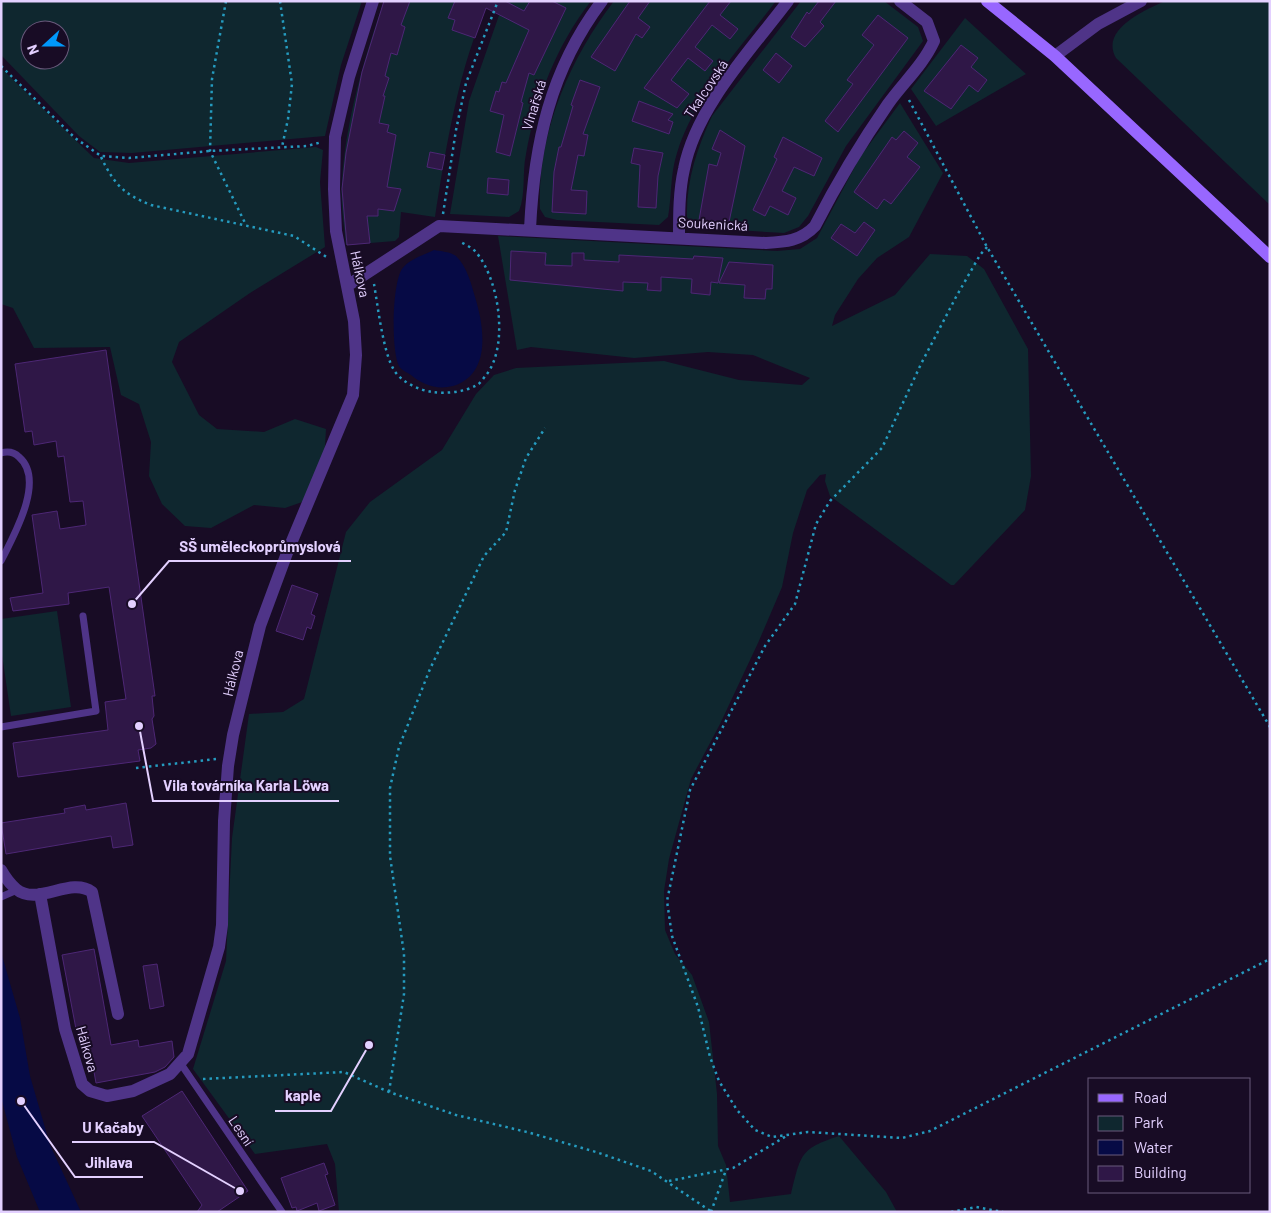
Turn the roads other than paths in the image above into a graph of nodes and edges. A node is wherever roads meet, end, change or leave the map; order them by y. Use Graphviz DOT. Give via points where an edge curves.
graph roads {
  1 [pos="373,1"];
  2 [pos="602,1"];
  3 [pos="788,1"];
  4 [pos="900,1"];
  5 [pos="987,1"];
  6 [pos="1141,1"];
  7 [pos="1055,56"];
  8 [pos="530,229"];
  9 [pos="679,237"];
  10 [pos="1270,257"];
  11 [pos="347,286"];
  12 [pos="1,454"];
  13 [pos="1,561"];
  14 [pos="84,616"];
  15 [pos="1,727"];
  16 [pos="1,870"];
  17 [pos="17,890"];
  18 [pos="40,894"];
  19 [pos="1,897"];
  20 [pos="118,1014"];
  21 [pos="181,1064"];
  22 [pos="282,1212"];
  1 -- 11 [label="street, Hálkova" via="335,137 336,231"];
  2 -- 8 [label="street, Vlnařská" via="570,52 542,124 532,180"];
  3 -- 9 [label="street, Tkalcovská" via="712,102 695,132 684,168"];
  4 -- 9 [label="street, Soukenická" via="927,22 934,41 855,153 815,226 796,240 766,242"];
  5 -- 7 [label="main road"];
  6 -- 7 [label="street" via="1098,24"];
  7 -- 10 [label="main road"];
  8 -- 9 [label="street, Soukenická"];
  8 -- 11 [label="street, Soukenická" via="439,226"];
  11 -- 21 [label="street, Hálkova" via="356,355 353,395 260,626 230,758 224,821 222,925 194,1040"];
  12 -- 13 [label="lane" via="9,452 23,460 29,478 26,504"];
  14 -- 15 [label="lane" via="96,711"];
  16 -- 17 [label="street"];
  17 -- 18 [label="street"];
  17 -- 19 [label="lane"];
  18 -- 20 [label="street" via="79,886 92,892"];
  18 -- 21 [label="street, Hálkova" via="65,1029 82,1084 90,1091 106,1096 133,1091 170,1074"];
  21 -- 22 [label="lane, Lesní"];
}
